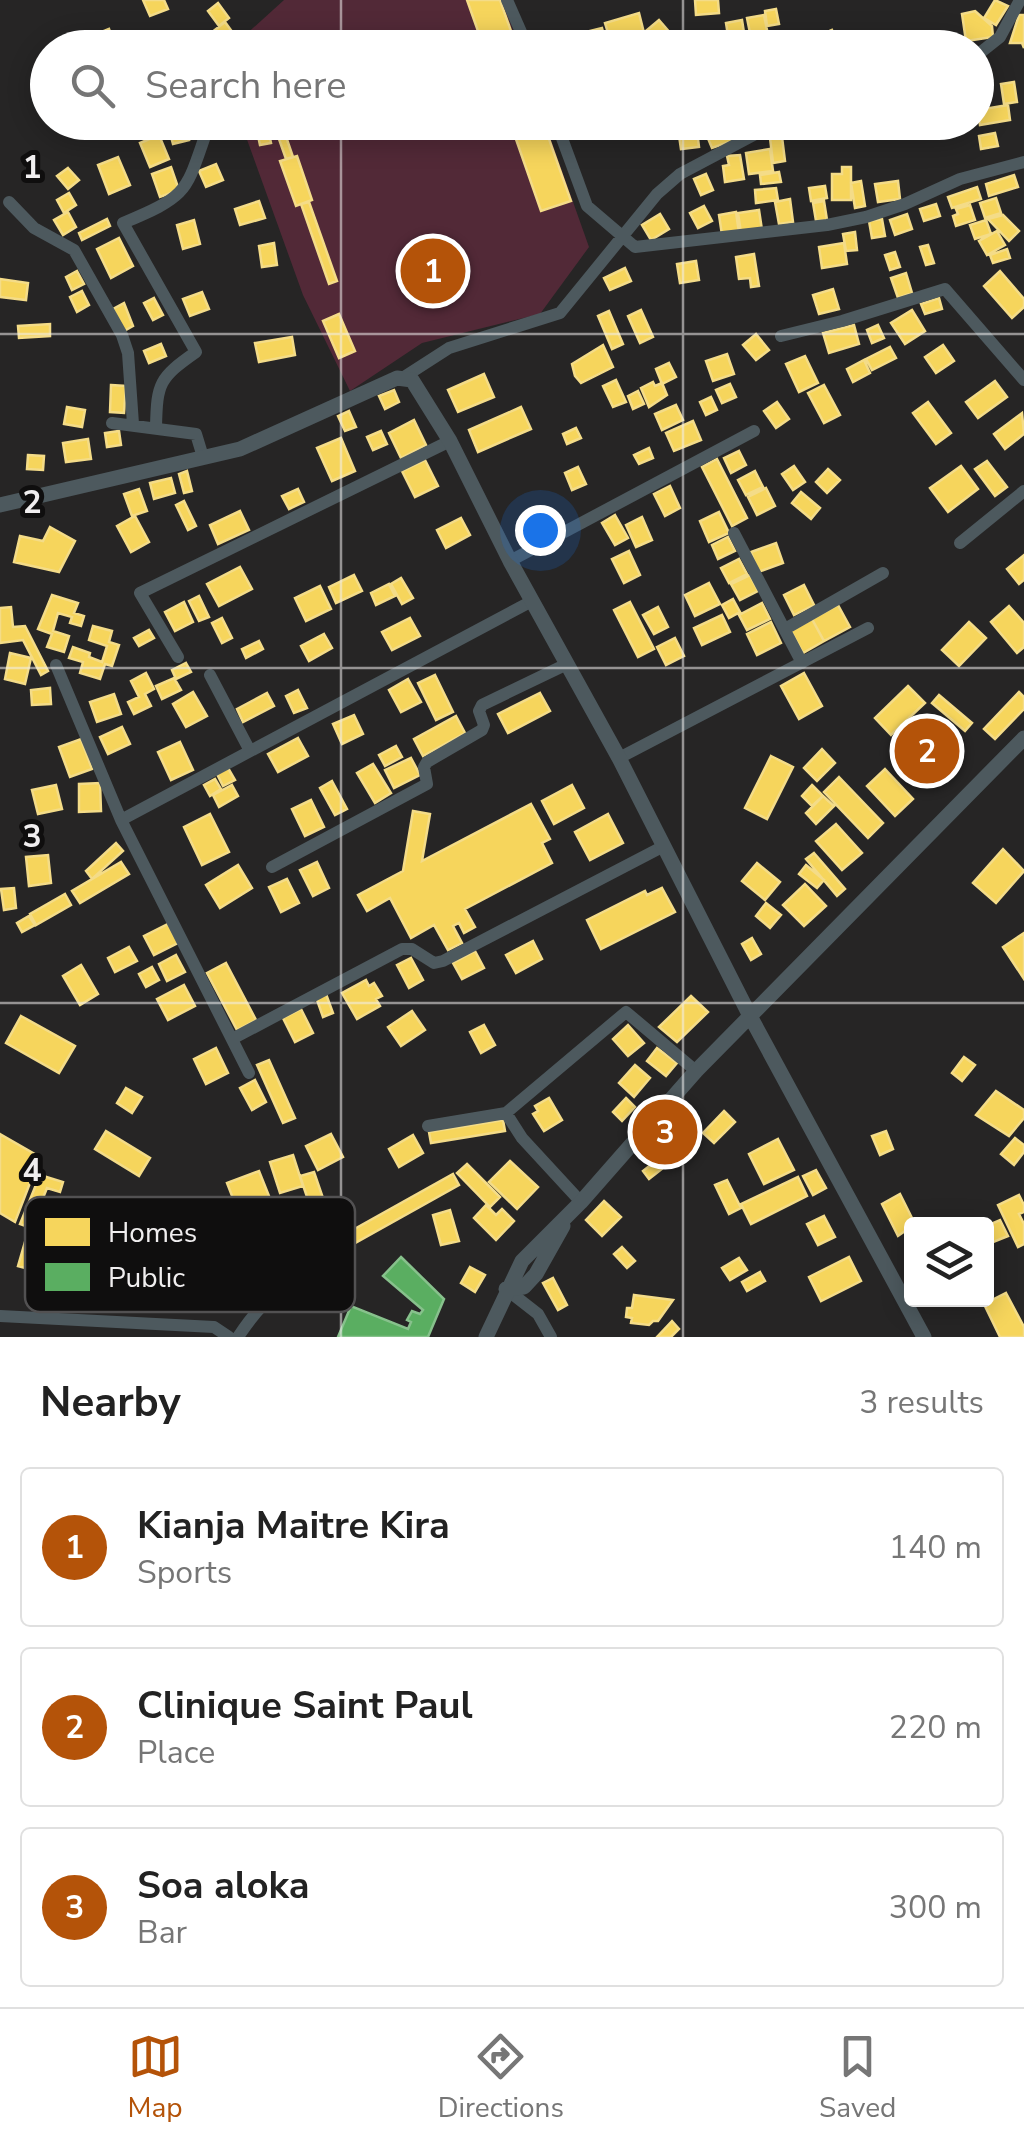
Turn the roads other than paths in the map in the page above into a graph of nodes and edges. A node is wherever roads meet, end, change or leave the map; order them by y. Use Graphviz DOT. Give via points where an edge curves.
graph roads {
  1 [pos="506,0"];
  2 [pos="1020,8"];
  3 [pos="520,30"];
  4 [pos="994,42"];
  5 [pos="203,140"];
  6 [pos="563,140"];
  7 [pos="744,140"];
  8 [pos="1024,162"];
  9 [pos="8,202"];
  10 [pos="624,238"];
  11 [pos="781,336"];
  12 [pos="404,377"];
  13 [pos="1024,380"];
  14 [pos="112,423"];
  15 [pos="132,424"];
  16 [pos="156,428"];
  17 [pos="754,430"];
  18 [pos="450,442"];
  19 [pos="203,457"];
  20 [pos="1024,491"];
  21 [pos="0,505"];
  22 [pos="734,532"];
  23 [pos="960,544"];
  24 [pos="510,561"];
  25 [pos="883,573"];
  26 [pos="532,601"];
  27 [pos="868,628"];
  28 [pos="785,629"];
  29 [pos="178,657"];
  30 [pos="802,663"];
  31 [pos="56,664"];
  32 [pos="567,664"];
  33 [pos="210,674"];
  34 [pos="1024,738"];
  35 [pos="250,751"];
  36 [pos="619,758"];
  37 [pos="122,820"];
  38 [pos="664,846"];
  39 [pos="272,866"];
  40 [pos="750,1016"];
  41 [pos="232,1040"];
  42 [pos="696,1070"];
  43 [pos="249,1073"];
  44 [pos="506,1114"];
  45 [pos="428,1126"];
  46 [pos="580,1202"];
  47 [pos="506,1289"];
  48 [pos="255,1312"];
  49 [pos="0,1316"];
  50 [pos="229,1337"];
  51 [pos="238,1337"];
  52 [pos="486,1337"];
  53 [pos="550,1337"];
  54 [pos="924,1337"];
  1 -- 3 [label="street"];
  2 -- 4 [label="street"];
  5 -- 16 [label="street" via="186,188 123,223 196,352 166,372 156,388"];
  6 -- 10 [label="street" via="587,206"];
  7 -- 10 [label="street" via="680,174"];
  8 -- 10 [label="street" via="828,226 635,247"];
  9 -- 15 [label="street" via="34,228 74,250 84,266 128,353"];
  10 -- 12 [label="street" via="560,313 449,348"];
  11 -- 13 [label="street" via="945,289"];
  12 -- 18 [label="street" via="416,385"];
  12 -- 19 [label="street" via="278,434"];
  14 -- 15 [label="street"];
  15 -- 16 [label="street"];
  16 -- 19 [label="street" via="196,434"];
  17 -- 24 [label="street"];
  18 -- 24 [label="street"];
  18 -- 29 [label="street" via="140,592"];
  19 -- 21 [label="street"];
  20 -- 23 [label="street"];
  22 -- 28 [label="street"];
  24 -- 26 [label="street"];
  25 -- 28 [label="street"];
  26 -- 32 [label="street"];
  26 -- 35 [label="street"];
  27 -- 30 [label="street"];
  28 -- 30 [label="street"];
  30 -- 36 [label="street"];
  31 -- 37 [label="street"];
  32 -- 36 [label="street"];
  32 -- 39 [label="street" via="482,705 482,730 427,762 427,784"];
  33 -- 35 [label="street"];
  34 -- 40 [label="street"];
  35 -- 37 [label="street"];
  36 -- 38 [label="street"];
  37 -- 41 [label="street"];
  38 -- 40 [label="street"];
  38 -- 41 [label="street" via="443,962 402,949"];
  40 -- 42 [label="street"];
  40 -- 54 [label="street"];
  41 -- 43 [label="street"];
  42 -- 44 [label="street" via="626,1012"];
  42 -- 46 [label="street"];
  44 -- 45 [label="street"];
  44 -- 46 [label="street"];
  46 -- 47 [label="street" via="522,1260"];
  47 -- 52 [label="street"];
  47 -- 53 [label="street" via="538,1314"];
  48 -- 51 [label="street"];
  49 -- 50 [label="street" via="214,1328"];
}
